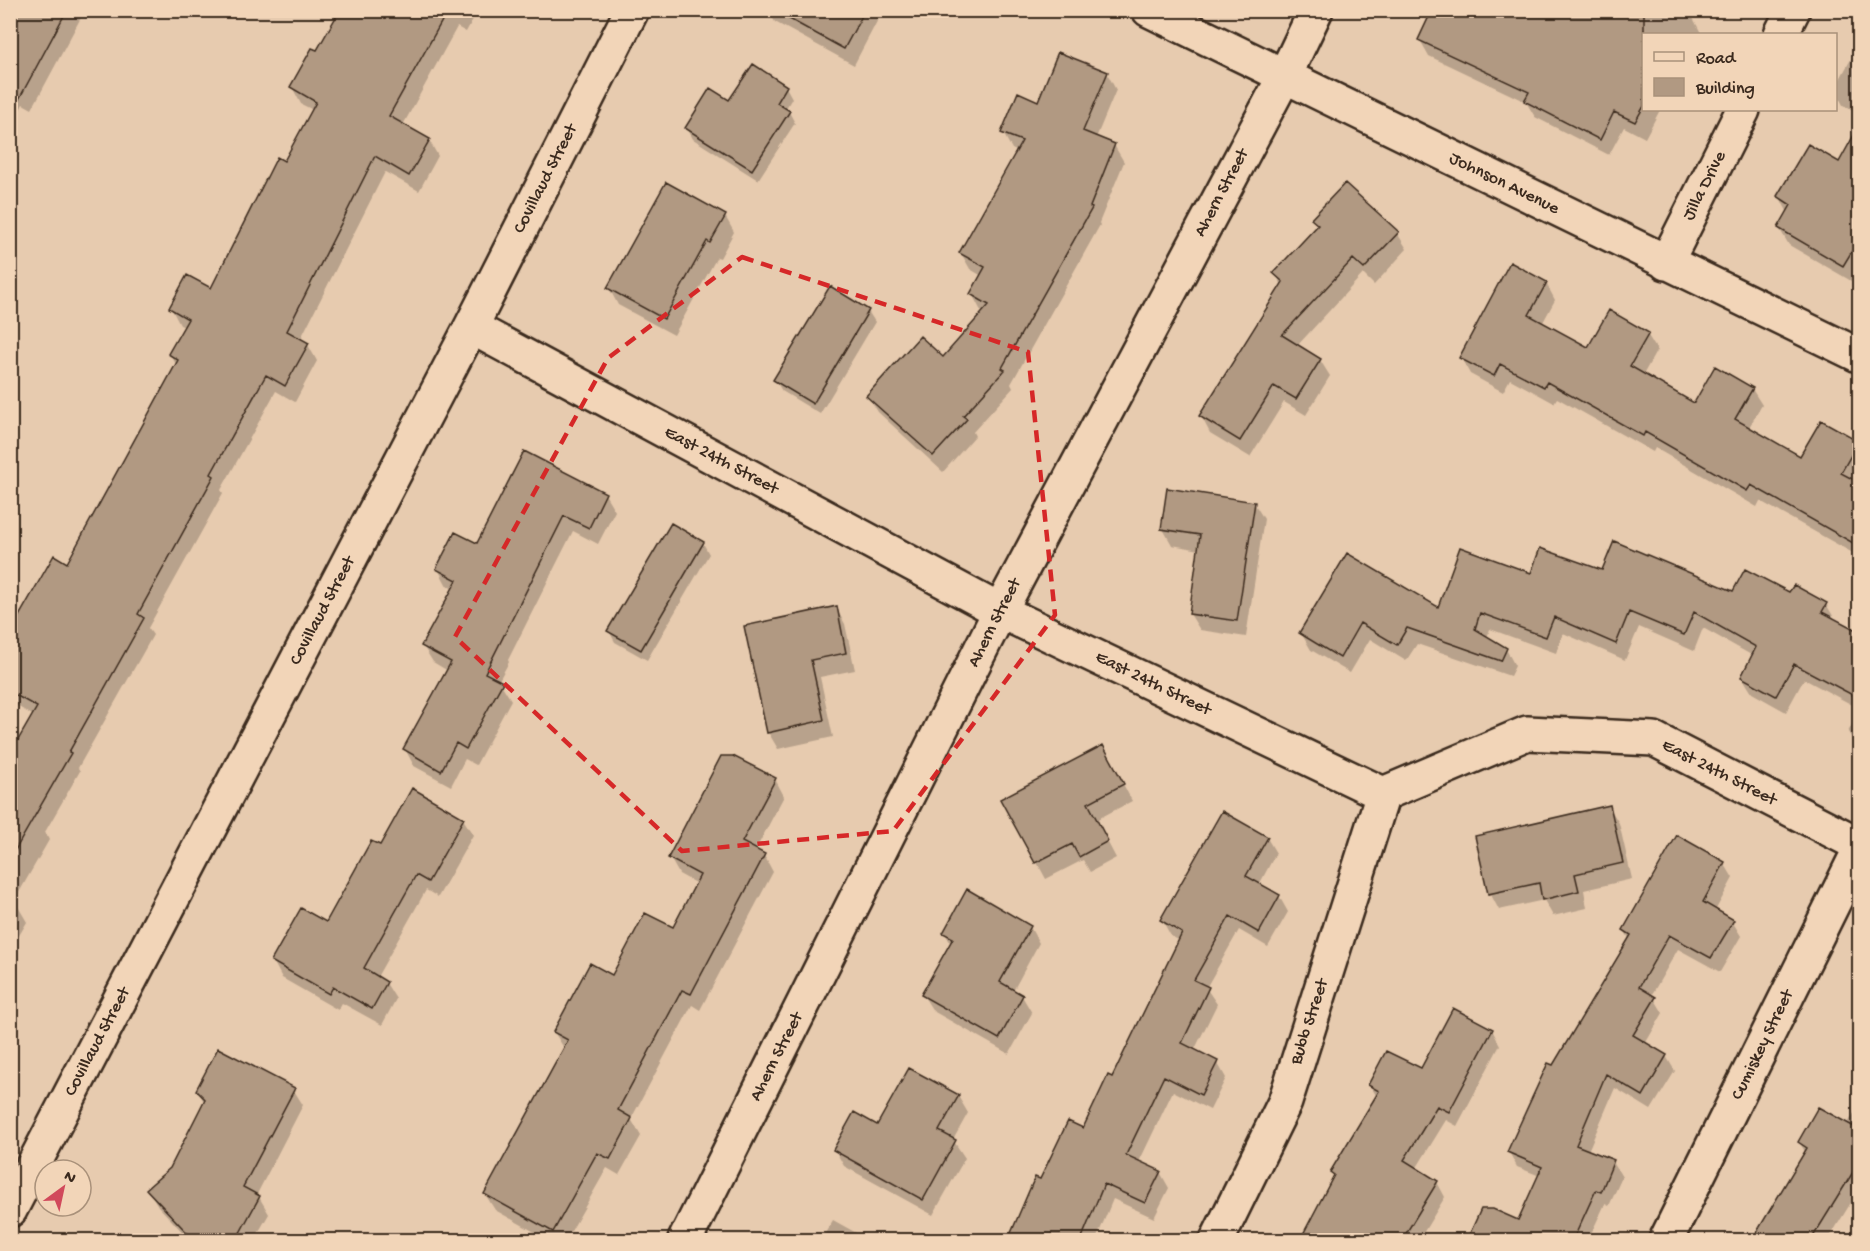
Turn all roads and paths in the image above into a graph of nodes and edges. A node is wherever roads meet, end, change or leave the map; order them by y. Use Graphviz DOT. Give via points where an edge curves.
graph roads {
  1 [pos="632,10"];
  2 [pos="1149,10"];
  3 [pos="1317,10"];
  4 [pos="1793,10"];
  5 [pos="1782,33"];
  6 [pos="1284,77"];
  7 [pos="1742,111"];
  8 [pos="1666,263"];
  9 [pos="471,327"];
  10 [pos="1860,356"];
  11 [pos="1000,610"];
  12 [pos="1383,794"];
  13 [pos="1860,847"];
  14 [pos="10,1210"];
  15 [pos="685,1240"];
  16 [pos="1216,1240"];
  17 [pos="1666,1240"];
  1 -- 9 [label="street, Covillaud Street"];
  2 -- 6 [label="street, Johnson Avenue"];
  3 -- 6 [label="street, Ahern Street"];
  4 -- 5 [label="street"];
  6 -- 8 [label="street, Johnson Avenue"];
  6 -- 11 [label="street, Ahern Street"];
  7 -- 8 [label="street, Jilla Drive"];
  8 -- 10 [label="street, Johnson Avenue"];
  9 -- 11 [label="street, East 24th Street"];
  9 -- 14 [label="street, Covillaud Street"];
  11 -- 12 [label="street, East 24th Street"];
  11 -- 15 [label="street, Ahern Street"];
  12 -- 13 [label="street, East 24th Street" via="1527,733 1654,739"];
  12 -- 16 [label="street, Bubb Street" via="1285,1102"];
  13 -- 17 [label="street, Cumiskey Street"];
}
